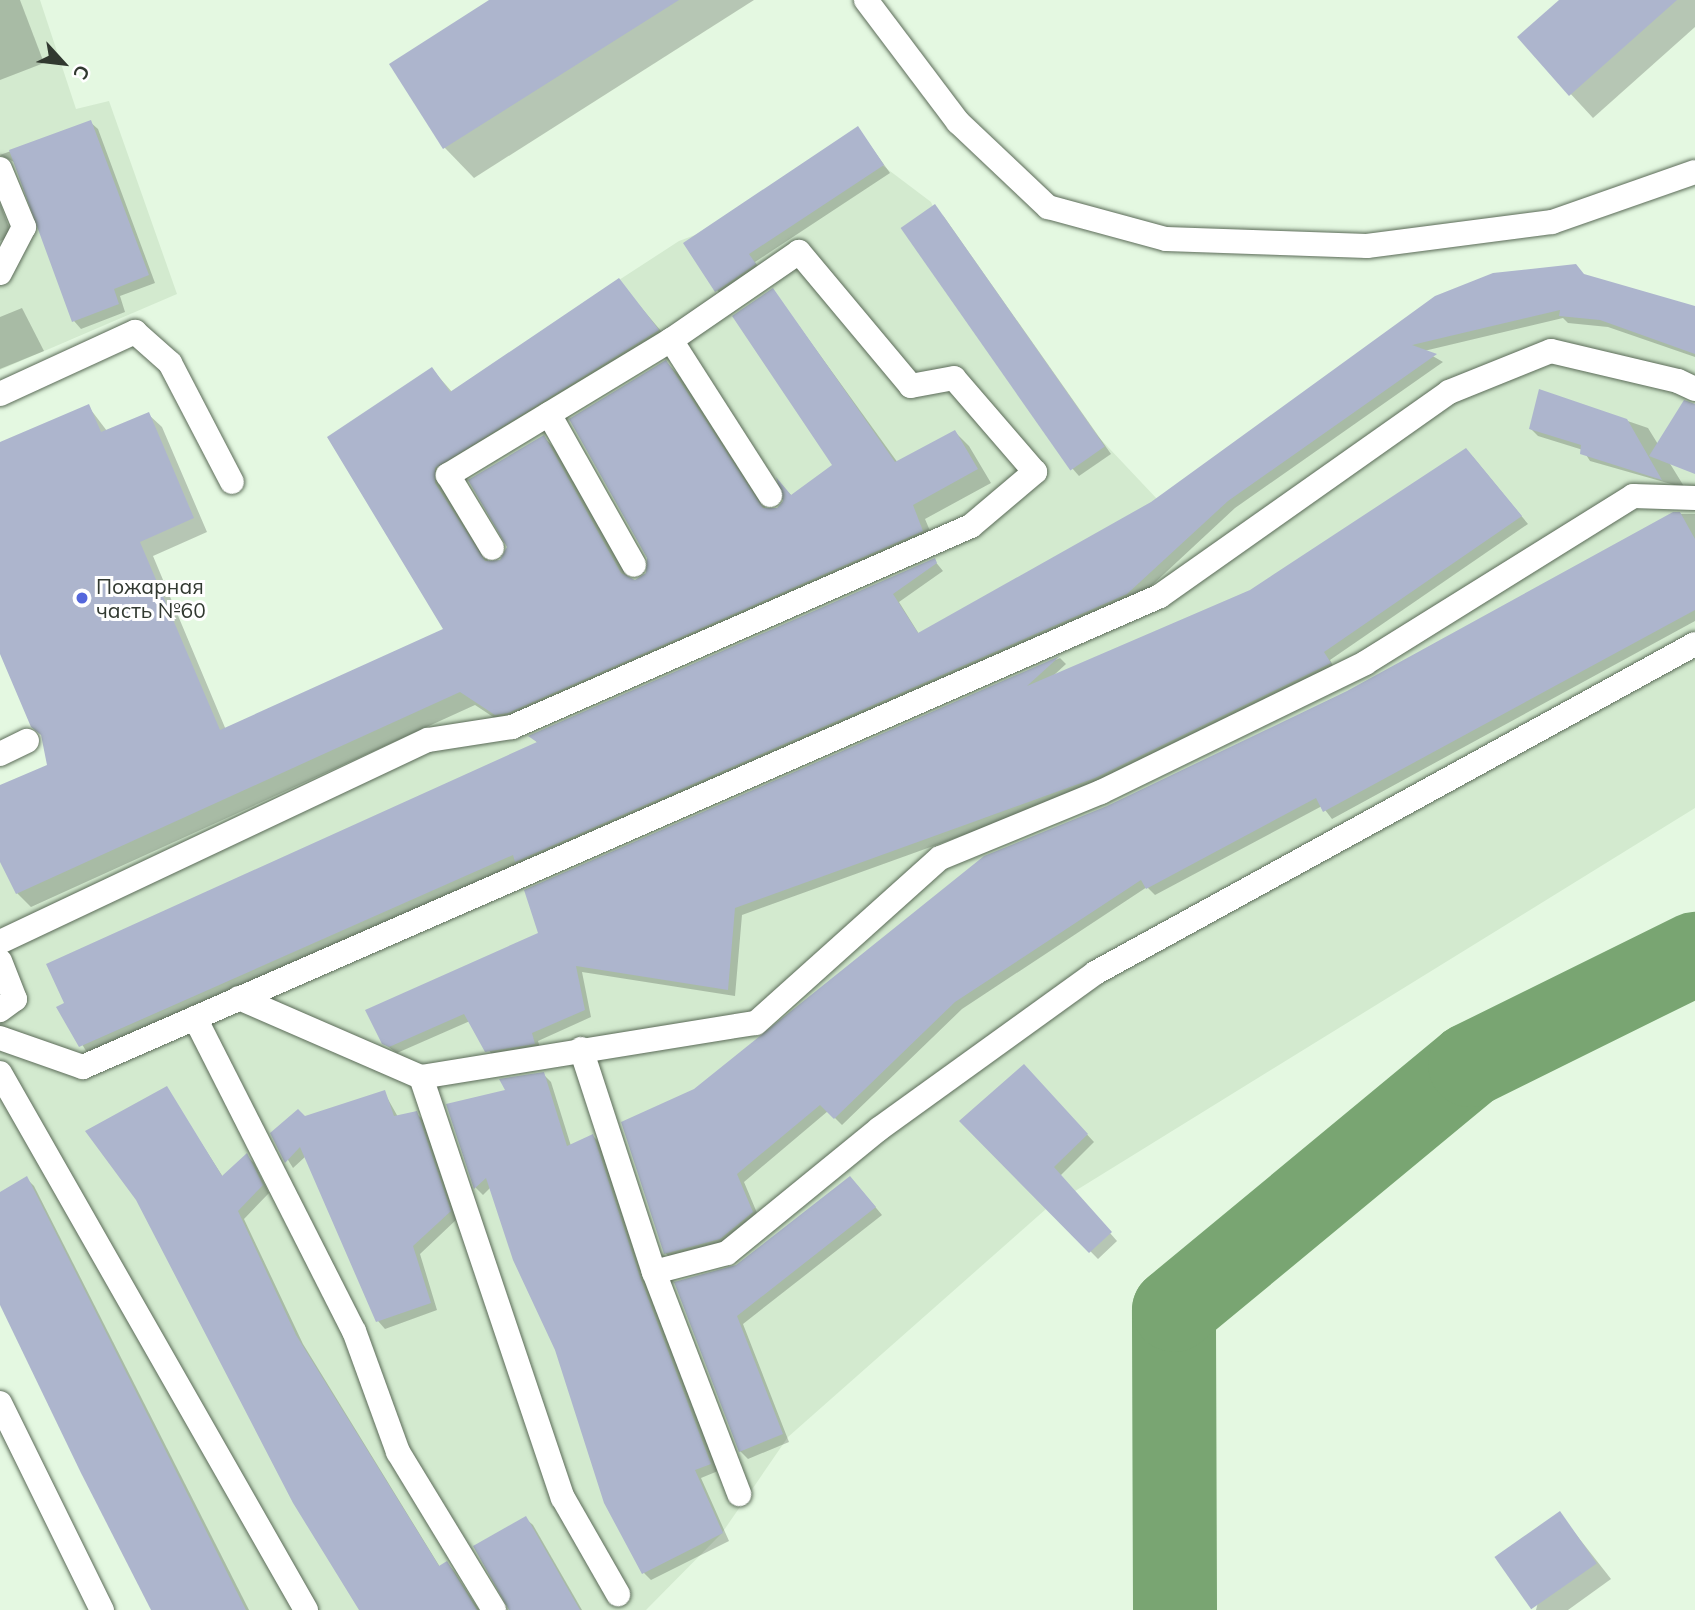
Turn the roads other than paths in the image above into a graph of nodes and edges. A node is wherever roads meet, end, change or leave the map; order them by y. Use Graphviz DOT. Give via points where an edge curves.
graph roads {
  1 [pos="866,0"];
  2 [pos="0,169"];
  3 [pos="1695,172"];
  4 [pos="0,273"];
  5 [pos="671,340"];
  6 [pos="1695,389"];
  7 [pos="0,394"];
  8 [pos="549,414"];
  9 [pos="232,482"];
  10 [pos="770,495"];
  11 [pos="1695,498"];
  12 [pos="492,548"];
  13 [pos="634,565"];
  14 [pos="1695,644"];
  15 [pos="27,741"];
  16 [pos="0,754"];
  17 [pos="0,942"];
  18 [pos="0,961"];
  19 [pos="239,998"];
  20 [pos="0,1010"];
  21 [pos="195,1018"];
  22 [pos="0,1038"];
  23 [pos="581,1049"];
  24 [pos="0,1073"];
  25 [pos="421,1077"];
  26 [pos="654,1272"];
  27 [pos="0,1403"];
  28 [pos="739,1494"];
  29 [pos="618,1594"];
  30 [pos="102,1610"];
  31 [pos="306,1610"];
  32 [pos="494,1610"];
  1 -- 3 [label="lane" via="958,122 1048,207 1166,239 1367,246 1552,222"];
  2 -- 4 [label="lane" via="24,227"];
  5 -- 8 [label="lane"];
  5 -- 10 [label="lane"];
  5 -- 17 [label="lane" via="799,252 911,386 954,378 1035,472 971,527 512,727 428,740"];
  6 -- 19 [label="lane" via="1551,351 1449,392 1160,596"];
  7 -- 9 [label="lane" via="135,332 170,363"];
  8 -- 12 [label="lane" via="448,475"];
  8 -- 13 [label="lane"];
  11 -- 23 [label="lane" via="1633,496 1365,663 1101,792 940,858 756,1023"];
  14 -- 26 [label="lane" via="1095,973 879,1129 727,1253"];
  15 -- 16 [label="lane"];
  18 -- 20 [label="lane" via="15,999"];
  19 -- 21 [label="lane"];
  19 -- 25 [label="lane"];
  21 -- 22 [label="lane" via="83,1067"];
  21 -- 32 [label="lane" via="354,1331 398,1452"];
  23 -- 25 [label="lane"];
  23 -- 26 [label="lane"];
  24 -- 31 [label="lane"];
  25 -- 29 [label="lane" via="564,1498"];
  26 -- 28 [label="lane"];
  27 -- 30 [label="lane"];
}
